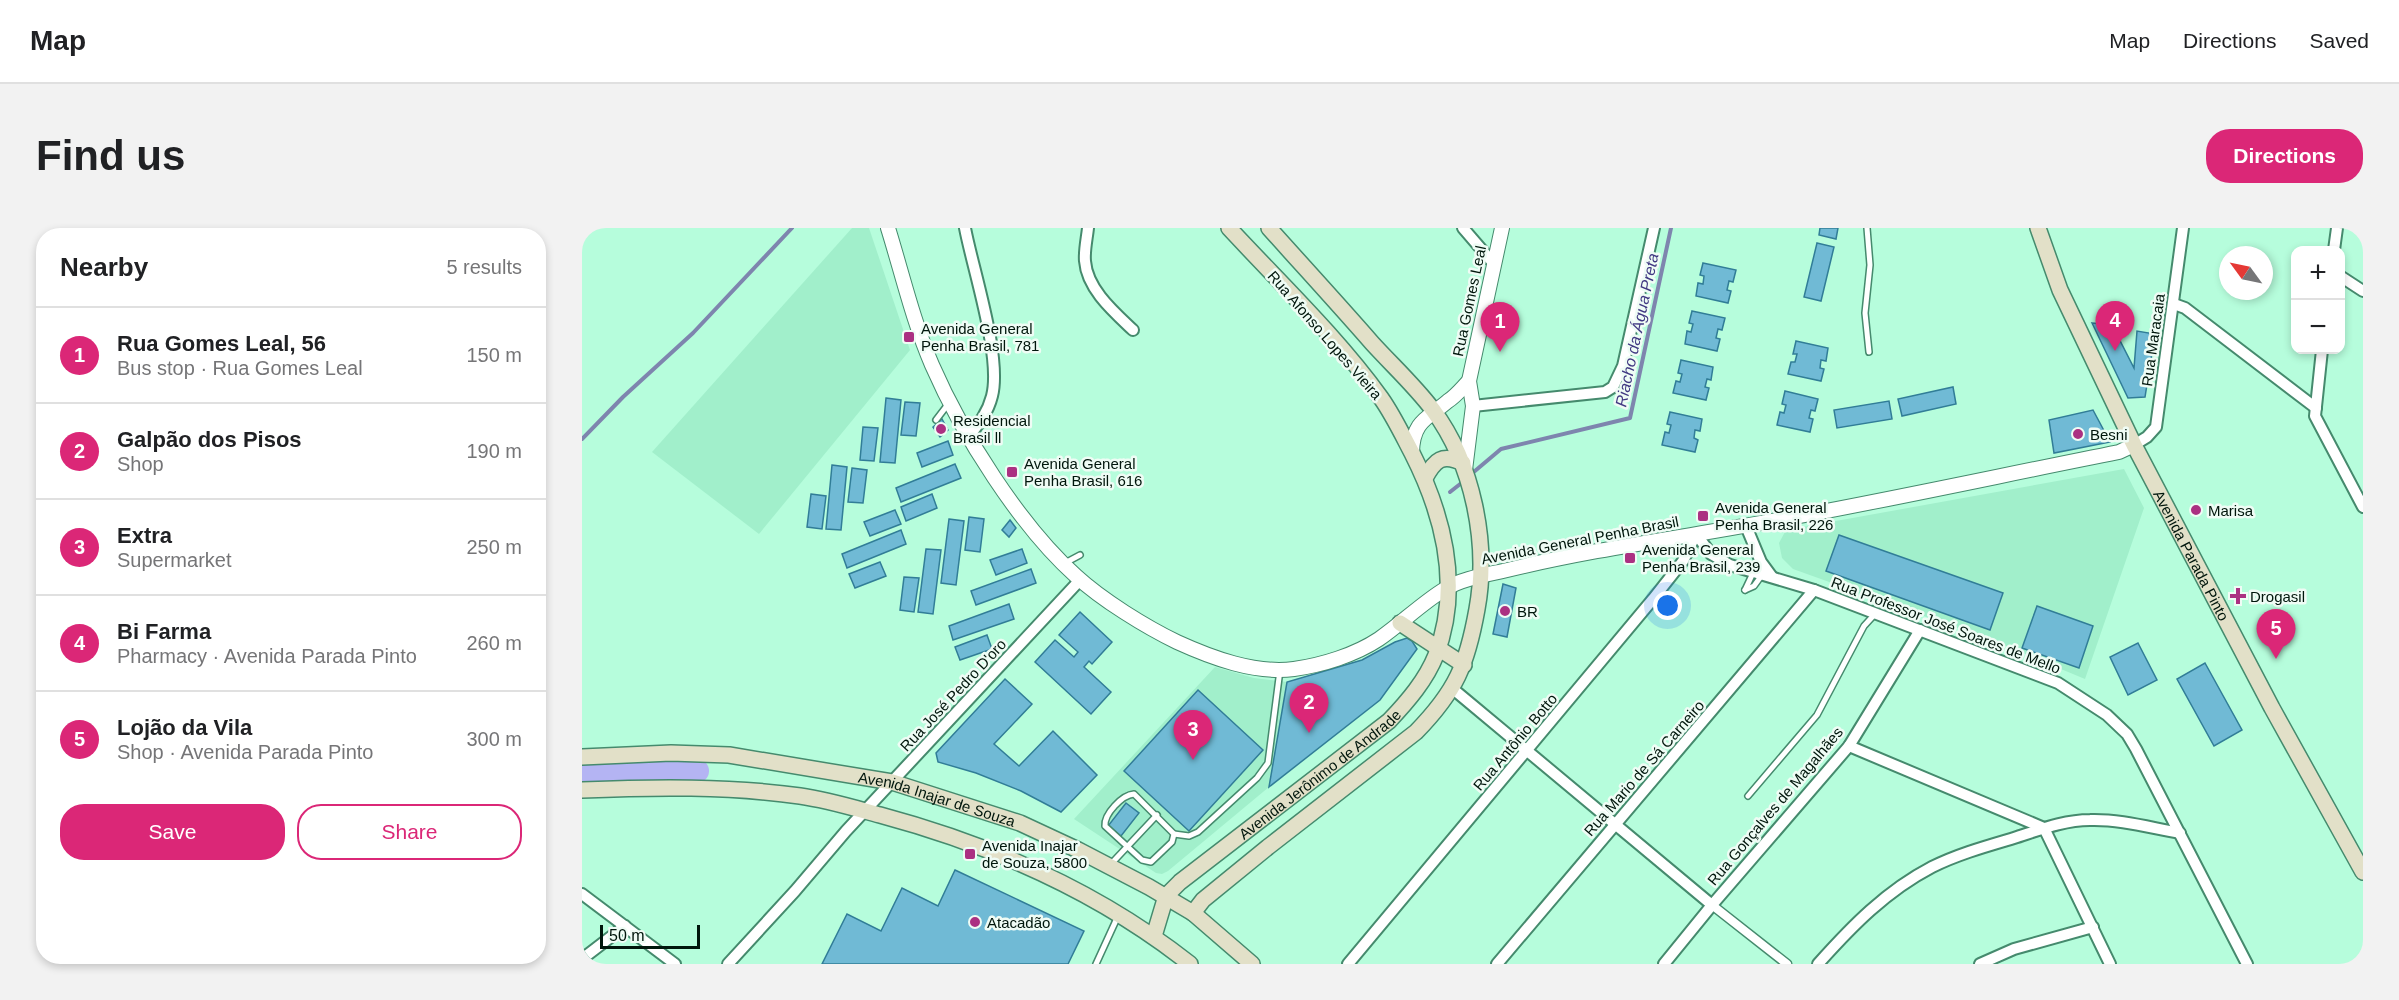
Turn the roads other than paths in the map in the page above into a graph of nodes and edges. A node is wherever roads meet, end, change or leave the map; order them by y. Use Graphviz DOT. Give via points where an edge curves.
graph roads {
  1 [pos="888,228"];
  2 [pos="965,228"];
  3 [pos="1088,228"];
  4 [pos="1229,228"];
  5 [pos="1269,228"];
  6 [pos="1463,228"];
  7 [pos="1502,228"];
  8 [pos="1654,228"];
  9 [pos="1867,228"];
  10 [pos="2038,228"];
  11 [pos="2183,228"];
  12 [pos="2337,228"];
  13 [pos="2335,246"];
  14 [pos="1494,264"];
  15 [pos="2345,279"];
  16 [pos="2363,291"];
  17 [pos="2174,304"];
  18 [pos="1133,330"];
  19 [pos="1869,352"];
  20 [pos="2322,354"];
  21 [pos="1469,381"];
  22 [pos="950,402"];
  23 [pos="1473,406"];
  24 [pos="2316,408"];
  25 [pos="1434,411"];
  26 [pos="936,420"];
  27 [pos="969,436"];
  28 [pos="2134,445"];
  29 [pos="1412,452"];
  30 [pos="1464,466"];
  31 [pos="1425,478"];
  32 [pos="2363,507"];
  33 [pos="1746,526"];
  34 [pos="1696,534"];
  35 [pos="1080,555"];
  36 [pos="1063,564"];
  37 [pos="1762,575"];
  38 [pos="1482,576"];
  39 [pos="1080,580"];
  40 [pos="1448,587"];
  41 [pos="1814,590"];
  42 [pos="1864,609"];
  43 [pos="1876,614"];
  44 [pos="1400,623"];
  45 [pos="1863,626"];
  46 [pos="1920,630"];
  47 [pos="1438,649"];
  48 [pos="1464,665"];
  49 [pos="1280,670"];
  50 [pos="1453,689"];
  51 [pos="1849,746"];
  52 [pos="1528,750"];
  53 [pos="582,757"];
  54 [pos="1324,772"];
  55 [pos="892,782"];
  56 [pos="582,790"];
  57 [pos="1337,795"];
  58 [pos="1748,796"];
  59 [pos="865,811"];
  60 [pos="1156,815"];
  61 [pos="1616,824"];
  62 [pos="2044,828"];
  63 [pos="2180,833"];
  64 [pos="1174,834"];
  65 [pos="1127,846"];
  66 [pos="1109,866"];
  67 [pos="2363,872"];
  68 [pos="582,894"];
  69 [pos="1167,896"];
  70 [pos="1712,905"];
  71 [pos="1193,913"];
  72 [pos="1119,914"];
  73 [pos="625,926"];
  74 [pos="2093,927"];
  75 [pos="1154,936"];
  76 [pos="582,959"];
  77 [pos="1991,961"];
  78 [pos="675,964"];
  79 [pos="728,964"];
  80 [pos="1096,964"];
  81 [pos="1190,964"];
  82 [pos="1251,964"];
  83 [pos="1348,964"];
  84 [pos="1497,964"];
  85 [pos="1664,964"];
  86 [pos="1787,964"];
  87 [pos="1818,964"];
  88 [pos="1980,964"];
  89 [pos="2110,964"];
  90 [pos="2247,964"];
  1 -- 22 [label="street, Avenida General Penha Brasil" via="931,363"];
  2 -- 27 [label="street" via="992,345 994,373 992,396"];
  3 -- 18 [label="street" via="1085,261 1092,283"];
  4 -- 29 [label="main road, Rua Afonso Lopes Vieira" via="1357,367 1398,423"];
  5 -- 25 [label="main road, Rua Afonso Lopes Vieira"];
  6 -- 14 [label="street"];
  7 -- 14 [label="street, Rua Gomes Leal"];
  8 -- 23 [label="street" via="1623,366 1614,387 1605,392"];
  9 -- 19 [label="lane" via="1870,265 1865,313"];
  10 -- 28 [label="main road, Avenida Parada Pinto" via="2060,290"];
  11 -- 17 [label="street, Rua Maracaia"];
  12 -- 13 [label="street"];
  14 -- 21 [label="street, Rua Gomes Leal"];
  15 -- 16 [label="street"];
  17 -- 24 [label="street" via="2185,308"];
  17 -- 28 [label="street, Rua Maracaia" via="2156,427"];
  20 -- 24 [label="street"];
  21 -- 23 [label="street, Rua Gomes Leal"];
  21 -- 25 [label="street"];
  22 -- 26 [label="lane"];
  22 -- 27 [label="street, Avenida General Penha Brasil"];
  23 -- 30 [label="street, Rua Gomes Leal"];
  24 -- 32 [label="street" via="2314,416"];
  25 -- 29 [label="street" via="1415,432"];
  25 -- 30 [label="main road, Rua Afonso Lopes Vieira"];
  27 -- 36 [label="street, Avenida General Penha Brasil" via="1041,540"];
  28 -- 33 [label="street, Avenida General Penha Brasil" via="2119,452"];
  28 -- 67 [label="main road, Avenida Parada Pinto"];
  29 -- 31 [label="main road, Rua Afonso Lopes Vieira"];
  30 -- 31 [label="main road" via="1445,458 1435,463"];
  30 -- 38 [label="main road, Rua Afonso Lopes Vieira" via="1479,527"];
  31 -- 40 [label="main road, Rua Afonso Lopes Vieira" via="1444,537"];
  33 -- 34 [label="street, Avenida General Penha Brasil"];
  33 -- 37 [label="street" via="1761,562"];
  34 -- 37 [label="street, Rua Professor José Soares de Mello" via="1711,554"];
  34 -- 38 [label="street, Avenida General Penha Brasil"];
  34 -- 52 [label="street, Rua Antônio Botto" via="1683,561"];
  35 -- 36 [label="lane"];
  36 -- 39 [label="street, Avenida General Penha Brasil"];
  37 -- 41 [label="street, Rua Professor José Soares de Mello"];
  38 -- 40 [label="street, Avenida General Penha Brasil"];
  38 -- 48 [label="main road, Avenida Jerônimo de Andrade"];
  39 -- 49 [label="street, Avenida General Penha Brasil" via="1160,633 1191,648 1244,665"];
  39 -- 55 [label="street, Rua José Pedro D'oro"];
  40 -- 44 [label="street, Avenida General Penha Brasil"];
  40 -- 47 [label="main road, Avenida Jerônimo de Andrade"];
  41 -- 42 [label="street, Rua Professor José Soares de Mello"];
  41 -- 61 [label="street, Rua Mario de Sá Carneiro"];
  42 -- 43 [label="street, Rua Professor José Soares de Mello"];
  42 -- 45 [label="lane"];
  43 -- 45 [label="lane"];
  43 -- 46 [label="street, Rua Professor José Soares de Mello"];
  44 -- 47 [label="main road"];
  44 -- 49 [label="street, Avenida General Penha Brasil" via="1375,642 1323,664"];
  45 -- 58 [label="lane" via="1817,715"];
  46 -- 51 [label="street, Rua Gonçalves de Magalhães"];
  46 -- 63 [label="street, Rua Professor José Soares de Mello" via="2058,683 2107,715 2127,734"];
  47 -- 48 [label="main road"];
  47 -- 54 [label="main road, Avenida Jerônimo de Andrade" via="1409,700 1389,721"];
  48 -- 50 [label="main road, Avenida Jerônimo de Andrade"];
  49 -- 64 [label="lane" via="1268,763 1198,832 1189,836"];
  50 -- 52 [label="street"];
  50 -- 57 [label="main road, Avenida Jerônimo de Andrade" via="1416,732"];
  51 -- 62 [label="street"];
  51 -- 70 [label="street, Rua Gonçalves de Magalhães"];
  52 -- 61 [label="street"];
  52 -- 83 [label="street, Rua Antônio Botto"];
  53 -- 55 [label="main road, Avenida Inajar de Souza" via="729,755"];
  54 -- 57 [label="main road" via="1323,787"];
  54 -- 69 [label="main road, Avenida Jerônimo de Andrade"];
  55 -- 59 [label="street, Rua José Pedro D'oro"];
  55 -- 66 [label="main road, Avenida Inajar de Souza" via="1020,823"];
  56 -- 59 [label="main road, Avenida Inajar de Souza" via="759,792 801,796"];
  57 -- 71 [label="main road, Avenida Jerônimo de Andrade" via="1203,900"];
  59 -- 72 [label="main road, Avenida Inajar de Souza" via="1003,855"];
  59 -- 79 [label="street, Rua José Pedro D'oro"];
  60 -- 64 [label="lane"];
  60 -- 65 [label="lane"];
  60 -- 65 [label="lane" via="1137,795 1126,795 1104,821 1107,829"];
  61 -- 70 [label="street"];
  61 -- 84 [label="street, Rua Mario de Sá Carneiro"];
  62 -- 63 [label="street" via="2091,820"];
  62 -- 74 [label="street"];
  62 -- 87 [label="street" via="1933,866 1855,922"];
  63 -- 90 [label="street, Rua Professor José Soares de Mello"];
  64 -- 65 [label="lane" via="1172,842 1151,862 1142,860"];
  65 -- 66 [label="lane"];
  66 -- 69 [label="main road, Avenida Inajar de Souza"];
  68 -- 73 [label="street"];
  69 -- 71 [label="main road, Avenida Inajar de Souza"];
  69 -- 75 [label="main road, Avenida Jerônimo de Andrade"];
  70 -- 85 [label="street, Rua Gonçalves de Magalhães"];
  70 -- 86 [label="street"];
  71 -- 82 [label="main road, Avenida Inajar de Souza"];
  72 -- 75 [label="main road, Avenida Inajar de Souza"];
  72 -- 80 [label="lane"];
  73 -- 76 [label="street"];
  73 -- 78 [label="street"];
  74 -- 77 [label="street" via="2050,937"];
  74 -- 89 [label="street"];
  75 -- 81 [label="main road, Avenida Inajar de Souza"];
  77 -- 88 [label="street"];
}
